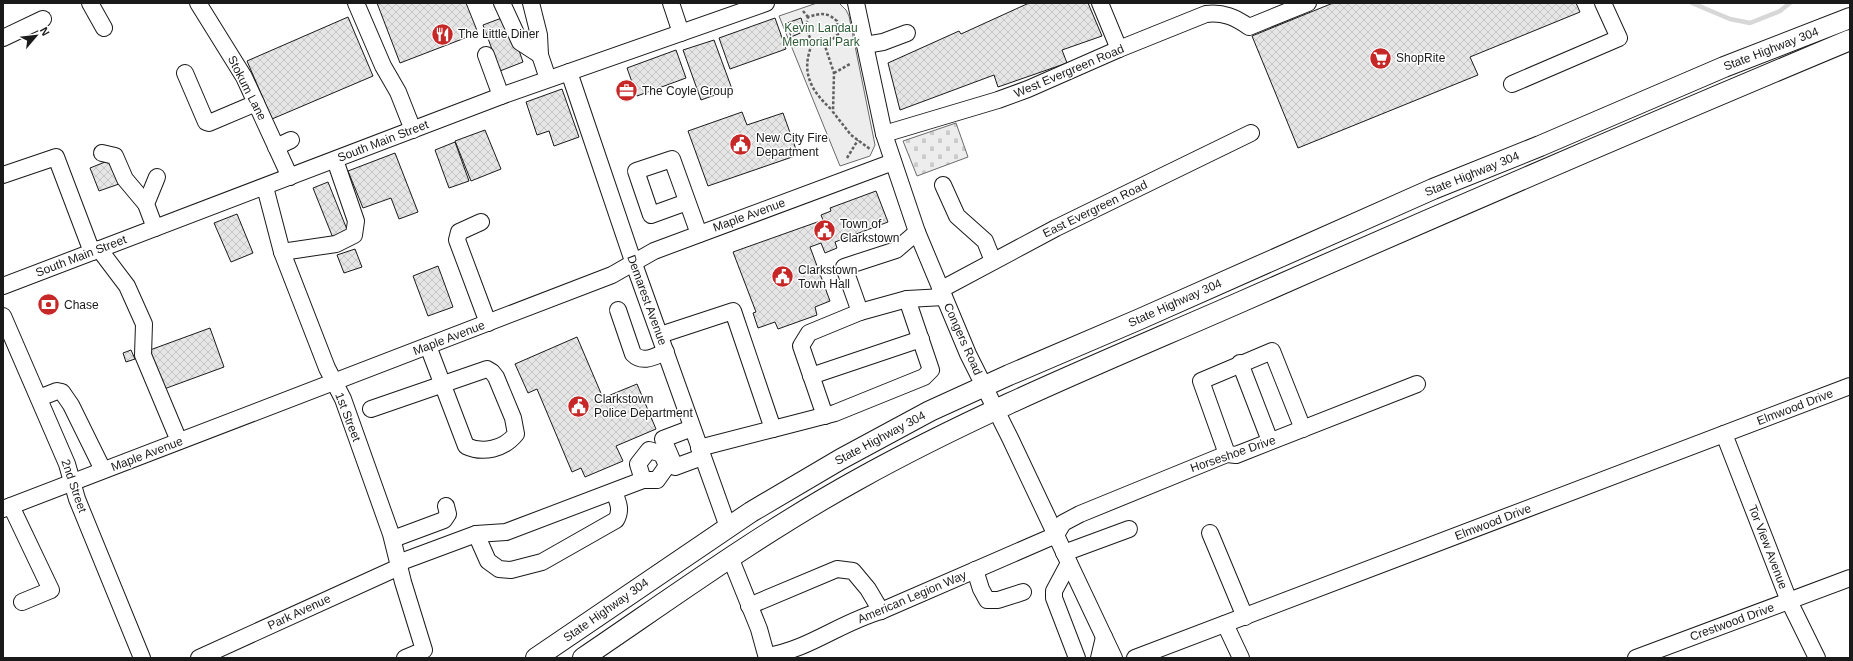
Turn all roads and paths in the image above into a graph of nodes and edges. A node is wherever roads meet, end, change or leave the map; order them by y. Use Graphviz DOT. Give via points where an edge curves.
graph roads {
  1 [pos="90,3"];
  2 [pos="198,3"];
  3 [pos="356,3"];
  4 [pos="502,3"];
  5 [pos="531,3"];
  6 [pos="671,3"];
  7 [pos="766,3"];
  8 [pos="856,3"];
  9 [pos="1100,3"];
  10 [pos="1308,3"];
  11 [pos="1603,3"];
  12 [pos="803,11"];
  13 [pos="808,17"];
  14 [pos="1850,18"];
  15 [pos="43,19"];
  16 [pos="847,25"];
  17 [pos="104,28"];
  18 [pos="681,33"];
  19 [pos="907,33"];
  20 [pos="838,35"];
  21 [pos="3,38"];
  22 [pos="1850,40"];
  23 [pos="813,42"];
  24 [pos="866,45"];
  25 [pos="825,46"];
  26 [pos="1119,49"];
  27 [pos="486,54"];
  28 [pos="540,55"];
  29 [pos="850,64"];
  30 [pos="569,72"];
  31 [pos="834,73"];
  32 [pos="185,74"];
  33 [pos="548,80"];
  34 [pos="1512,84"];
  35 [pos="501,96"];
  36 [pos="256,103"];
  37 [pos="833,110"];
  38 [pos="413,130"];
  39 [pos="1251,133"];
  40 [pos="884,134"];
  41 [pos="290,140"];
  42 [pos="858,140"];
  43 [pos="276,147"];
  44 [pos="870,149"];
  45 [pos="102,153"];
  46 [pos="847,158"];
  47 [pos="335,160"];
  48 [pos="893,162"];
  49 [pos="3,175"];
  50 [pos="157,177"];
  51 [pos="290,177"];
  52 [pos="943,185"];
  53 [pos="265,187"];
  54 [pos="687,202"];
  55 [pos="146,204"];
  56 [pos="481,222"];
  57 [pos="156,228"];
  58 [pos="916,232"];
  59 [pos="699,234"];
  60 [pos="96,250"];
  61 [pos="282,252"];
  62 [pos="993,261"];
  63 [pos="634,264"];
  64 [pos="3,286"];
  65 [pos="942,293"];
  66 [pos="907,299"];
  67 [pos="618,310"];
  68 [pos="860,312"];
  69 [pos="3,316"];
  70 [pos="488,323"];
  71 [pos="660,335"];
  72 [pos="921,339"];
  73 [pos="428,346"];
  74 [pos="666,352"];
  75 [pos="1240,364"];
  76 [pos="811,376"];
  77 [pos="334,383"];
  78 [pos="1417,384"];
  79 [pos="443,385"];
  80 [pos="984,386"];
  81 [pos="1850,386"];
  82 [pos="39,398"];
  83 [pos="371,409"];
  84 [pos="996,410"];
  85 [pos="825,416"];
  86 [pos="692,428"];
  87 [pos="773,429"];
  88 [pos="1303,429"];
  89 [pos="1724,434"];
  90 [pos="179,441"];
  91 [pos="1270,441"];
  92 [pos="664,452"];
  93 [pos="701,453"];
  94 [pos="1227,454"];
  95 [pos="103,470"];
  96 [pos="72,482"];
  97 [pos="614,492"];
  98 [pos="446,506"];
  99 [pos="7,507"];
  100 [pos="728,527"];
  101 [pos="1129,529"];
  102 [pos="1210,533"];
  103 [pos="476,534"];
  104 [pos="1056,535"];
  105 [pos="393,539"];
  106 [pos="730,557"];
  107 [pos="1067,558"];
  108 [pos="398,565"];
  109 [pos="975,570"];
  110 [pos="1850,578"];
  111 [pos="1023,592"];
  112 [pos="1789,601"];
  113 [pos="22,602"];
  114 [pos="749,606"];
  115 [pos="881,611"];
  116 [pos="1244,616"];
  117 [pos="1225,624"];
  118 [pos="1104,636"];
  119 [pos="1165,653"];
  120 [pos="767,657"];
  121 [pos="142,658"];
  122 [pos="199,658"];
  123 [pos="405,658"];
  124 [pos="536,658"];
  125 [pos="583,658"];
  126 [pos="1078,658"];
  127 [pos="1099,658"];
  128 [pos="1114,658"];
  129 [pos="1135,658"];
  130 [pos="1241,658"];
  131 [pos="1636,658"];
  132 [pos="1817,658"];
  1 -- 17 [label="street"];
  2 -- 36 [label="street, Stokum Lane" via="244,77"];
  3 -- 38 [label="street"];
  4 -- 28 [label="street" via="520,42"];
  5 -- 28 [label="street" via="539,34"];
  6 -- 18 [label="street"];
  7 -- 18 [label="street, South Main Street"];
  8 -- 24 [label="street, Congers Road"];
  9 -- 26 [label="street"];
  10 -- 26 [label="street, West Evergreen Road" via="1249,27 1228,15 1206,14"];
  11 -- 34 [label="street" via="1619,38"];
  12 -- 13 [label="path"];
  13 -- 20 [label="path" via="820,13 830,14 837,21"];
  13 -- 23 [label="path" via="806,26"];
  14 -- 80 [label="main road, State Highway 304" via="1724,67 1433,189"];
  15 -- 21 [label="street"];
  16 -- 20 [label="path"];
  18 -- 30 [label="street, South Main Street"];
  19 -- 24 [label="street"];
  20 -- 25 [label="path"];
  22 -- 84 [label="main road, State Highway 304" via="1322,266"];
  23 -- 25 [label="path"];
  23 -- 37 [label="path" via="807,56 806,71 820,99"];
  24 -- 40 [label="street, Congers Road"];
  25 -- 31 [label="path"];
  26 -- 40 [label="street, West Evergreen Road" via="998,100"];
  27 -- 35 [label="street"];
  28 -- 33 [label="street"];
  29 -- 31 [label="path"];
  30 -- 33 [label="street, South Main Street"];
  30 -- 63 [label="street, Demarest Avenue"];
  31 -- 37 [label="path"];
  32 -- 36 [label="street" via="206,122 209,123"];
  33 -- 35 [label="street, South Main Street"];
  35 -- 38 [label="street, South Main Street"];
  36 -- 43 [label="street, Stokum Lane"];
  37 -- 42 [label="path" via="851,135"];
  38 -- 47 [label="street, South Main Street"];
  39 -- 62 [label="street, East Evergreen Road"];
  40 -- 48 [label="street, Congers Road"];
  41 -- 43 [label="street"];
  42 -- 44 [label="path"];
  42 -- 46 [label="path"];
  43 -- 51 [label="street, Stokum Lane"];
  45 -- 55 [label="street" via="115,156 125,179"];
  47 -- 51 [label="street, South Main Street"];
  47 -- 61 [label="street" via="356,221 354,235 336,244"];
  48 -- 58 [label="street, Congers Road"];
  48 -- 59 [label="street, Maple Avenue"];
  49 -- 60 [label="street" via="56,157"];
  50 -- 55 [label="street"];
  51 -- 53 [label="street, South Main Street"];
  52 -- 62 [label="street" via="957,216 985,241"];
  53 -- 57 [label="street, South Main Street"];
  53 -- 61 [label="street, 1st Street"];
  54 -- 59 [label="street"];
  55 -- 57 [label="street"];
  56 -- 70 [label="street" via="459,232 457,240"];
  57 -- 60 [label="street, South Main Street"];
  58 -- 65 [label="street, Congers Road"];
  58 -- 68 [label="street" via="896,250 844,267"];
  59 -- 63 [label="street, Maple Avenue" via="654,250"];
  60 -- 64 [label="street, South Main Street"];
  60 -- 90 [label="street" via="127,286 144,324 143,355"];
  61 -- 77 [label="street, 1st Street"];
  62 -- 65 [label="street, East Evergreen Road"];
  63 -- 70 [label="street, Maple Avenue"];
  63 -- 71 [label="street, Demarest Avenue"];
  65 -- 66 [label="street"];
  65 -- 80 [label="street, Congers Road"];
  66 -- 68 [label="street"];
  66 -- 72 [label="street"];
  67 -- 74 [label="street" via="633,354 637,358 645,360"];
  68 -- 76 [label="street" via="809,332 801,346"];
  69 -- 82 [label="street, 2nd Street"];
  70 -- 73 [label="street, Maple Avenue"];
  71 -- 74 [label="street, Demarest Avenue"];
  71 -- 87 [label="street" via="733,311"];
  72 -- 76 [label="street"];
  72 -- 85 [label="street" via="931,370 924,377"];
  73 -- 77 [label="street, Maple Avenue"];
  73 -- 79 [label="street"];
  74 -- 86 [label="street, Demarest Avenue"];
  75 -- 88 [label="street" via="1272,351"];
  75 -- 91 [label="street"];
  75 -- 94 [label="street" via="1201,380"];
  76 -- 85 [label="street"];
  77 -- 90 [label="street, Maple Avenue"];
  77 -- 105 [label="street, 1st Street" via="343,399"];
  78 -- 88 [label="street, Horseshoe Drive"];
  79 -- 79 [label="street" via="466,446 476,451 485,451 509,443 516,434 513,418 492,372 487,369"];
  79 -- 83 [label="street"];
  80 -- 84 [label="street, Congers Road"];
  80 -- 100 [label="main road, State Highway 304" via="818,471"];
  81 -- 89 [label="street, Elmwood Drive"];
  82 -- 95 [label="street" via="57,391 62,392"];
  82 -- 96 [label="street, 2nd Street"];
  84 -- 104 [label="street, Congers Road"];
  84 -- 106 [label="main road, State Highway 304" via="854,481"];
  85 -- 87 [label="street"];
  86 -- 92 [label="street" via="663,439"];
  86 -- 93 [label="street, Demarest Avenue"];
  87 -- 93 [label="street"];
  88 -- 91 [label="street, Horseshoe Drive"];
  89 -- 112 [label="street, Tor View Avenue"];
  89 -- 116 [label="street, Elmwood Drive"];
  90 -- 95 [label="street, Maple Avenue"];
  91 -- 94 [label="street, Horseshoe Drive" via="1236,454"];
  92 -- 93 [label="street" via="675,467"];
  92 -- 97 [label="street, Park Avenue" via="649,450 638,464 643,480"];
  93 -- 100 [label="street, Demarest Avenue"];
  94 -- 104 [label="street, Horseshoe Drive" via="1080,514 1063,523"];
  95 -- 96 [label="street, Maple Avenue"];
  96 -- 99 [label="street, Maple Avenue"];
  96 -- 121 [label="street, 2nd Street"];
  97 -- 103 [label="street, Park Avenue" via="506,532"];
  97 -- 103 [label="street" via="620,508 616,520 542,562 511,570 499,568 488,561"];
  98 -- 105 [label="street" via="448,514 444,520"];
  99 -- 113 [label="street" via="51,590"];
  100 -- 124 [label="main road, State Highway 304"];
  101 -- 107 [label="street"];
  102 -- 116 [label="street"];
  103 -- 108 [label="street, Park Avenue"];
  104 -- 107 [label="street, Congers Road"];
  104 -- 109 [label="street, American Legion Way"];
  105 -- 108 [label="street, 1st Street"];
  106 -- 114 [label="street"];
  106 -- 125 [label="main road, State Highway 304"];
  107 -- 118 [label="street, Congers Road"];
  107 -- 126 [label="street" via="1054,591 1054,598"];
  108 -- 122 [label="street, Park Avenue"];
  108 -- 123 [label="street, 1st Street" via="424,650"];
  109 -- 111 [label="street" via="987,600 998,600"];
  109 -- 115 [label="street, American Legion Way"];
  110 -- 112 [label="street, Crestwood Drive"];
  112 -- 131 [label="street, Crestwood Drive"];
  112 -- 132 [label="street, Tor View Avenue"];
  114 -- 115 [label="street" via="837,569 853,571"];
  114 -- 120 [label="street"];
  115 -- 120 [label="street, American Legion Way" via="792,650"];
  116 -- 117 [label="street, Elmwood Drive"];
  117 -- 119 [label="street, Elmwood Drive"];
  117 -- 130 [label="street"];
  118 -- 127 [label="street"];
  118 -- 128 [label="street, Congers Road"];
  119 -- 129 [label="street, Elmwood Drive"];
}
